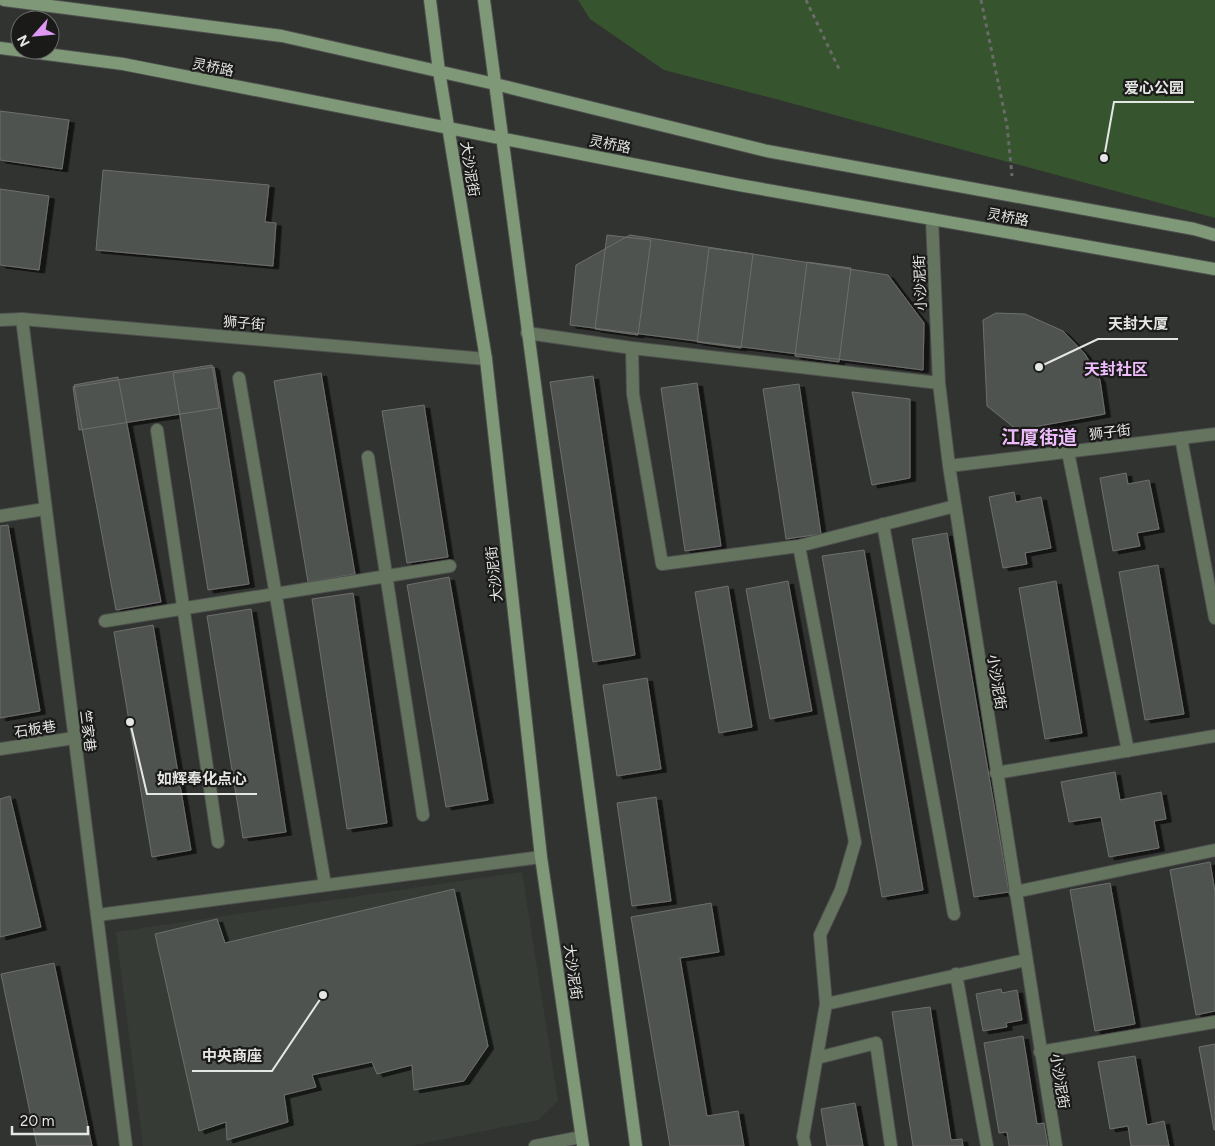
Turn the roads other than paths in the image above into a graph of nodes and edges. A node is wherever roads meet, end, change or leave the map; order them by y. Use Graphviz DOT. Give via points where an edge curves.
graph roads {
  1 [pos="4,0"];
  2 [pos="430,0"];
  3 [pos="484,0"];
  4 [pos="0,48"];
  5 [pos="439,71"];
  6 [pos="495,84"];
  7 [pos="448,128"];
  8 [pos="502,138"];
  9 [pos="932,219"];
  10 [pos="1215,235"];
  11 [pos="1215,268"];
  12 [pos="22,319"];
  13 [pos="0,320"];
  14 [pos="527,332"];
  15 [pos="632,348"];
  16 [pos="486,359"];
  17 [pos="239,378"];
  18 [pos="939,384"];
  19 [pos="157,430"];
  20 [pos="1215,434"];
  21 [pos="1182,438"];
  22 [pos="1068,452"];
  23 [pos="368,457"];
  24 [pos="949,466"];
  25 [pos="955,506"];
  26 [pos="45,509"];
  27 [pos="0,516"];
  28 [pos="883,524"];
  29 [pos="799,546"];
  30 [pos="450,566"];
  31 [pos="386,576"];
  32 [pos="275,594"];
  33 [pos="184,609"];
  34 [pos="1215,618"];
  35 [pos="105,621"];
  36 [pos="1215,736"];
  37 [pos="74,738"];
  38 [pos="0,749"];
  39 [pos="1128,751"];
  40 [pos="996,773"];
  41 [pos="423,815"];
  42 [pos="218,842"];
  43 [pos="1215,850"];
  44 [pos="541,857"];
  45 [pos="325,885"];
  46 [pos="1015,892"];
  47 [pos="954,914"];
  48 [pos="98,915"];
  49 [pos="1026,960"];
  50 [pos="956,974"];
  51 [pos="826,1004"];
  52 [pos="1215,1022"];
  53 [pos="1040,1052"];
  54 [pos="817,1058"];
  55 [pos="582,1142"];
  56 [pos="126,1146"];
  57 [pos="535,1146"];
  58 [pos="636,1146"];
  59 [pos="805,1146"];
  60 [pos="891,1146"];
  61 [pos="987,1146"];
  62 [pos="1056,1146"];
  1 -- 5 [label="main road, 灵桥路" via="282,36"];
  2 -- 5 [label="main road, 大沙泥街"];
  3 -- 6 [label="main road"];
  4 -- 7 [label="main road, 灵桥路" via="123,64"];
  5 -- 6 [label="main road, 灵桥路"];
  5 -- 7 [label="main road, 大沙泥街"];
  6 -- 8 [label="main road"];
  6 -- 10 [label="main road, 灵桥路" via="767,151"];
  7 -- 8 [label="main road, 灵桥路"];
  7 -- 16 [label="main road, 大沙泥街"];
  8 -- 9 [label="main road, 灵桥路"];
  8 -- 14 [label="main road"];
  9 -- 11 [label="main road, 灵桥路"];
  9 -- 18 [label="street, 小沙泥街"];
  12 -- 13 [label="street, 狮子街"];
  12 -- 16 [label="street, 狮子街"];
  12 -- 26 [label="street, 竺家巷"];
  14 -- 15 [label="street"];
  14 -- 58 [label="main road"];
  15 -- 18 [label="street"];
  15 -- 29 [label="street" via="633,394 662,564"];
  16 -- 44 [label="main road, 大沙泥街"];
  17 -- 32 [label="street"];
  18 -- 24 [label="street, 小沙泥街"];
  19 -- 33 [label="street"];
  20 -- 21 [label="street, 狮子街"];
  21 -- 22 [label="street, 狮子街"];
  21 -- 34 [label="street"];
  22 -- 24 [label="street, 狮子街"];
  22 -- 39 [label="street"];
  23 -- 31 [label="street"];
  24 -- 25 [label="street, 小沙泥街"];
  25 -- 28 [label="street"];
  25 -- 40 [label="street, 小沙泥街"];
  26 -- 27 [label="street"];
  26 -- 37 [label="street, 竺家巷"];
  28 -- 29 [label="street"];
  28 -- 47 [label="street"];
  29 -- 51 [label="street" via="856,842 841,890 820,935"];
  30 -- 31 [label="street"];
  31 -- 32 [label="street"];
  31 -- 41 [label="street"];
  32 -- 33 [label="street"];
  32 -- 45 [label="street"];
  33 -- 35 [label="street"];
  33 -- 42 [label="street"];
  36 -- 39 [label="street"];
  37 -- 38 [label="street, 石板巷"];
  37 -- 48 [label="street, 竺家巷"];
  39 -- 40 [label="street"];
  40 -- 46 [label="street, 小沙泥街"];
  43 -- 46 [label="street"];
  44 -- 45 [label="street"];
  44 -- 55 [label="main road, 大沙泥街"];
  45 -- 48 [label="street"];
  46 -- 49 [label="street, 小沙泥街"];
  48 -- 56 [label="street, 竺家巷"];
  49 -- 50 [label="street"];
  49 -- 53 [label="street, 小沙泥街"];
  50 -- 51 [label="street"];
  50 -- 61 [label="street"];
  51 -- 54 [label="street"];
  52 -- 53 [label="street"];
  53 -- 62 [label="street, 小沙泥街"];
  54 -- 59 [label="street" via="803,1137"];
  54 -- 60 [label="street" via="876,1042"];
  55 -- 57 [label="street"];
}
